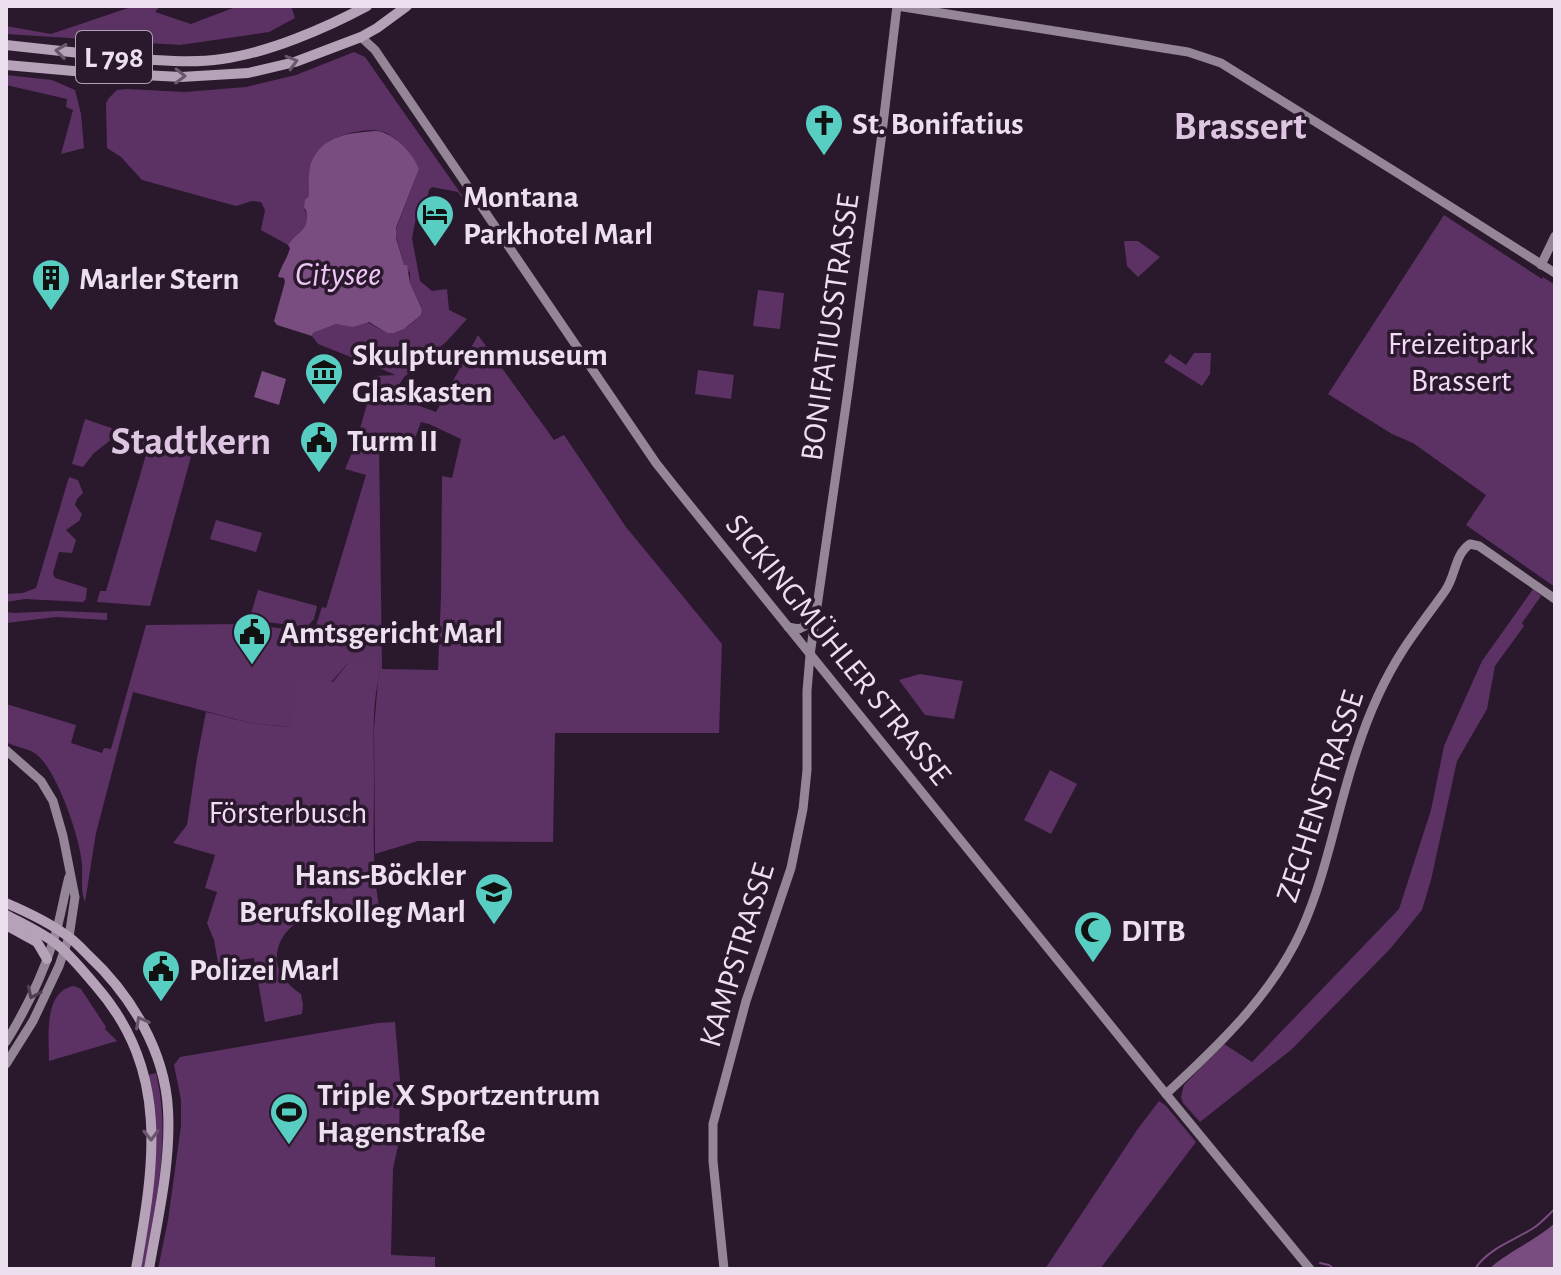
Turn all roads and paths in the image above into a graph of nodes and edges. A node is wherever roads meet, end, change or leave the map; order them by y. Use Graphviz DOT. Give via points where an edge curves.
graph roads {
  1 [pos="367,6"];
  2 [pos="407,6"];
  3 [pos="897,6"];
  4 [pos="361,37"];
  5 [pos="6,45"];
  6 [pos="6,65"];
  7 [pos="1555,236"];
  8 [pos="1541,265"];
  9 [pos="1555,273"];
  10 [pos="1555,599"];
  11 [pos="815,621"];
  12 [pos="788,627"];
  13 [pos="810,655"];
  14 [pos="833,682"];
  15 [pos="807,691"];
  16 [pos="6,750"];
  17 [pos="71,870"];
  18 [pos="6,903"];
  19 [pos="6,915"];
  20 [pos="6,925"];
  21 [pos="56,929"];
  22 [pos="69,937"];
  23 [pos="54,941"];
  24 [pos="65,951"];
  25 [pos="47,959"];
  26 [pos="6,1042"];
  27 [pos="6,1064"];
  28 [pos="1166,1094"];
  29 [pos="136,1269"];
  30 [pos="149,1269"];
  31 [pos="724,1269"];
  32 [pos="1310,1269"];
  1 -- 5 [label="main road, L 798, one-way" via="299,37 222,59 176,62"];
  2 -- 4 [label="main road, L 798"];
  3 -- 8 [label="street" via="1188,52 1221,63"];
  3 -- 11 [label="street, BONIFATIUSSTRASSE"];
  6 -- 4 [label="main road, L 798, one-way" via="220,76 295,62"];
  4 -- 12 [label="street, SICKINGMÜHLER STRASSE" via="375,50 656,463"];
  7 -- 8 [label="street"];
  8 -- 9 [label="street"];
  10 -- 28 [label="street, ZECHENSTRASSE" via="1479,546 1470,544 1463,550 1452,581 1401,652 1376,700 1292,949 1243,1017"];
  11 -- 12 [label="street" via="799,629"];
  11 -- 13 [label="street, BONIFATIUSSTRASSE"];
  12 -- 13 [label="street, SICKINGMÜHLER STRASSE"];
  13 -- 14 [label="street, SICKINGMÜHLER STRASSE"];
  13 -- 15 [label="street, KAMPSTRASSE"];
  14 -- 15 [label="street" via="820,682"];
  14 -- 28 [label="street, SICKINGMÜHLER STRASSE"];
  15 -- 31 [label="street, KAMPSTRASSE" via="807,770 791,868 746,1001 713,1124"];
  16 -- 17 [label="street" via="41,781 53,801"];
  17 -- 21 [label="street"];
  17 -- 22 [label="street" via="75,897"];
  18 -- 21 [label="main road"];
  19 -- 23 [label="main road"];
  20 -- 25 [label="main road" via="37,942"];
  21 -- 22 [label="main road"];
  21 -- 23 [label="street"];
  22 -- 24 [label="street"];
  30 -- 22 [label="main road, one-way" via="168,1145 166,1091 152,1044 133,1008 105,970"];
  23 -- 24 [label="main road"];
  23 -- 25 [label="street"];
  24 -- 27 [label="street" via="33,1021"];
  24 -- 29 [label="main road, one-way" via="117,1014 142,1069 150,1106 151,1165"];
  25 -- 26 [label="street, one-way"];
  28 -- 32 [label="street, SICKINGMÜHLER STRASSE"];
}
